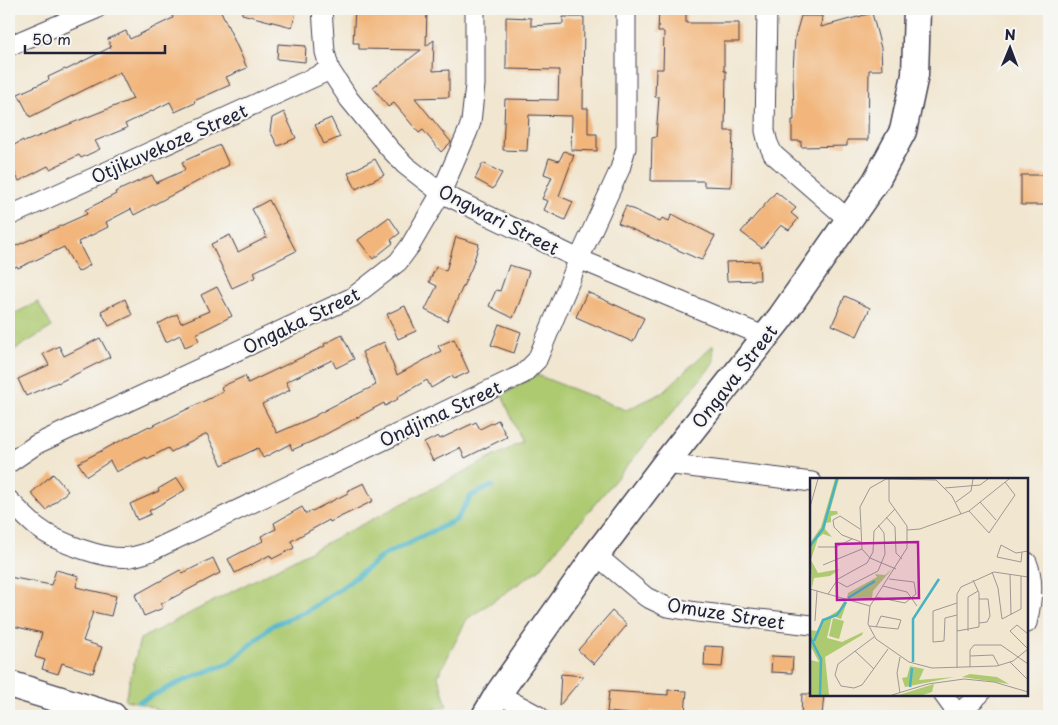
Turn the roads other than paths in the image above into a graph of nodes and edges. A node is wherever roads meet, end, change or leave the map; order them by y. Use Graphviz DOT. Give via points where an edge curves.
graph roads {
  1 [pos="96,9"];
  2 [pos="322,9"];
  3 [pos="475,9"];
  4 [pos="626,9"];
  5 [pos="767,9"];
  6 [pos="917,9"];
  7 [pos="9,46"];
  8 [pos="330,70"];
  9 [pos="440,193"];
  10 [pos="9,216"];
  11 [pos="849,220"];
  12 [pos="578,259"];
  13 [pos="766,337"];
  14 [pos="9,463"];
  15 [pos="665,464"];
  16 [pos="810,482"];
  17 [pos="9,500"];
  18 [pos="596,555"];
  19 [pos="1028,565"];
  20 [pos="1028,616"];
  21 [pos="810,625"];
  22 [pos="9,684"];
  23 [pos="498,694"];
  24 [pos="944,695"];
  25 [pos="979,695"];
  26 [pos="113,716"];
  27 [pos="484,716"];
  28 [pos="539,716"];
  29 [pos="957,716"];
  1 -- 7 [label="street"];
  2 -- 8 [label="street, Ongwari Street" via="325,52"];
  3 -- 9 [label="street, Ongaka Street" via="475,85 471,122"];
  4 -- 12 [label="street, Ondjima Street" via="626,148 620,169"];
  5 -- 11 [label="street" via="765,131 768,143 773,154 788,169"];
  6 -- 11 [label="street, Ongava Street" via="914,75 903,131 876,181"];
  8 -- 9 [label="street, Ongwari Street" via="389,148"];
  8 -- 10 [label="street, Otjikuvekoze Street"];
  9 -- 12 [label="street, Ongwari Street"];
  9 -- 14 [label="street, Ongaka Street" via="398,262 354,297 37,444"];
  11 -- 13 [label="street, Ongava Street"];
  12 -- 13 [label="street, Ongwari Street"];
  12 -- 17 [label="street, Ondjima Street" via="537,360 523,374 149,552 130,558 91,552 37,528"];
  13 -- 15 [label="street, Ongava Street"];
  15 -- 16 [label="street"];
  15 -- 18 [label="street, Ongava Street"];
  18 -- 21 [label="street, Omuze Street" via="646,597 667,607"];
  18 -- 23 [label="street, Ongava Street"];
  19 -- 20 [label="street" via="1032,578"];
  22 -- 26 [label="street"];
  23 -- 27 [label="street, Ongava Street"];
  23 -- 28 [label="street"];
  24 -- 29 [label="street"];
  25 -- 29 [label="street"];
}
